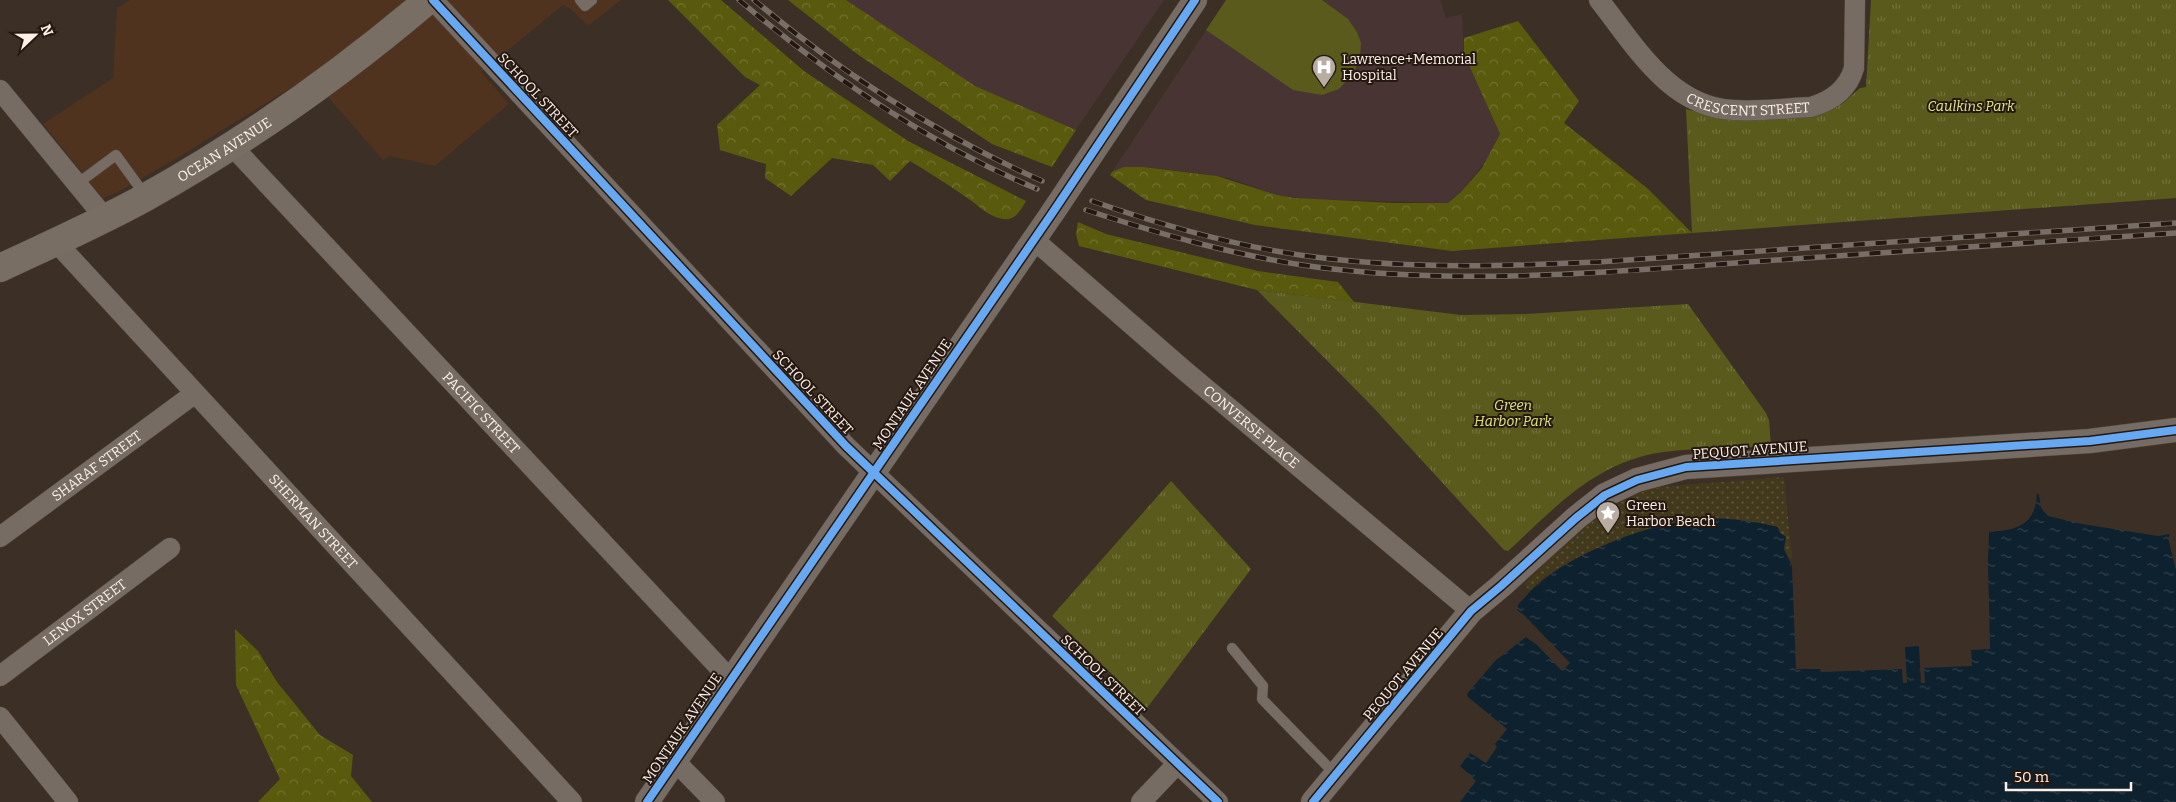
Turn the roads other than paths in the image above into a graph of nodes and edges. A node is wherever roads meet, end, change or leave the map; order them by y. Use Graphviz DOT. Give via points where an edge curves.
graph roads {
  1 [pos="428,0"];
  2 [pos="433,0"];
  3 [pos="580,0"];
  4 [pos="592,0"];
  5 [pos="1195,0"];
  6 [pos="1599,0"];
  7 [pos="1856,0"];
  8 [pos="0,90"];
  9 [pos="232,146"];
  10 [pos="77,184"];
  11 [pos="146,197"];
  12 [pos="105,218"];
  13 [pos="1033,239"];
  14 [pos="55,242"];
  15 [pos="0,268"];
  16 [pos="194,394"];
  17 [pos="2176,430"];
  18 [pos="873,472"];
  19 [pos="0,537"];
  20 [pos="170,548"];
  21 [pos="1471,611"];
  22 [pos="1232,648"];
  23 [pos="0,676"];
  24 [pos="730,679"];
  25 [pos="0,717"];
  26 [pos="675,761"];
  27 [pos="1177,764"];
  28 [pos="1335,774"];
  29 [pos="68,802"];
  30 [pos="572,802"];
  31 [pos="647,802"];
  32 [pos="715,802"];
  33 [pos="1141,802"];
  34 [pos="1218,802"];
  35 [pos="1312,802"];
  1 -- 9 [label="main road, OCEAN AVENUE" via="315,88"];
  2 -- 18 [label="street, SCHOOL STREET"];
  3 -- 4 [label="lane" via="585,6"];
  5 -- 13 [label="street, MONTAUK AVENUE, bridge"];
  6 -- 7 [label="street, CRESCENT STREET" via="1671,86 1700,103 1733,110 1811,107 1837,95 1851,78 1854,68"];
  8 -- 10 [label="street"];
  9 -- 11 [label="main road, OCEAN AVENUE"];
  9 -- 24 [label="street, PACIFIC STREET"];
  10 -- 11 [label="lane" via="116,155"];
  10 -- 12 [label="street"];
  11 -- 12 [label="main road, OCEAN AVENUE"];
  12 -- 14 [label="main road, OCEAN AVENUE"];
  13 -- 18 [label="street, MONTAUK AVENUE"];
  13 -- 21 [label="street, CONVERSE PLACE"];
  14 -- 15 [label="main road, OCEAN AVENUE"];
  14 -- 16 [label="street, SHERMAN STREET"];
  16 -- 19 [label="street, SHARAF STREET"];
  16 -- 30 [label="street, SHERMAN STREET"];
  17 -- 21 [label="street, PEQUOT AVENUE" via="2090,441 1686,467 1637,480 1605,495"];
  18 -- 24 [label="street, MONTAUK AVENUE"];
  18 -- 27 [label="street, SCHOOL STREET"];
  20 -- 23 [label="street, LENOX STREET"];
  21 -- 28 [label="street, PEQUOT AVENUE"];
  22 -- 28 [label="lane" via="1263,686 1262,699"];
  24 -- 26 [label="street, MONTAUK AVENUE"];
  25 -- 29 [label="street"];
  26 -- 31 [label="street, MONTAUK AVENUE"];
  26 -- 32 [label="street"];
  27 -- 33 [label="street"];
  27 -- 34 [label="street, SCHOOL STREET"];
  28 -- 35 [label="street, PEQUOT AVENUE"];
}
